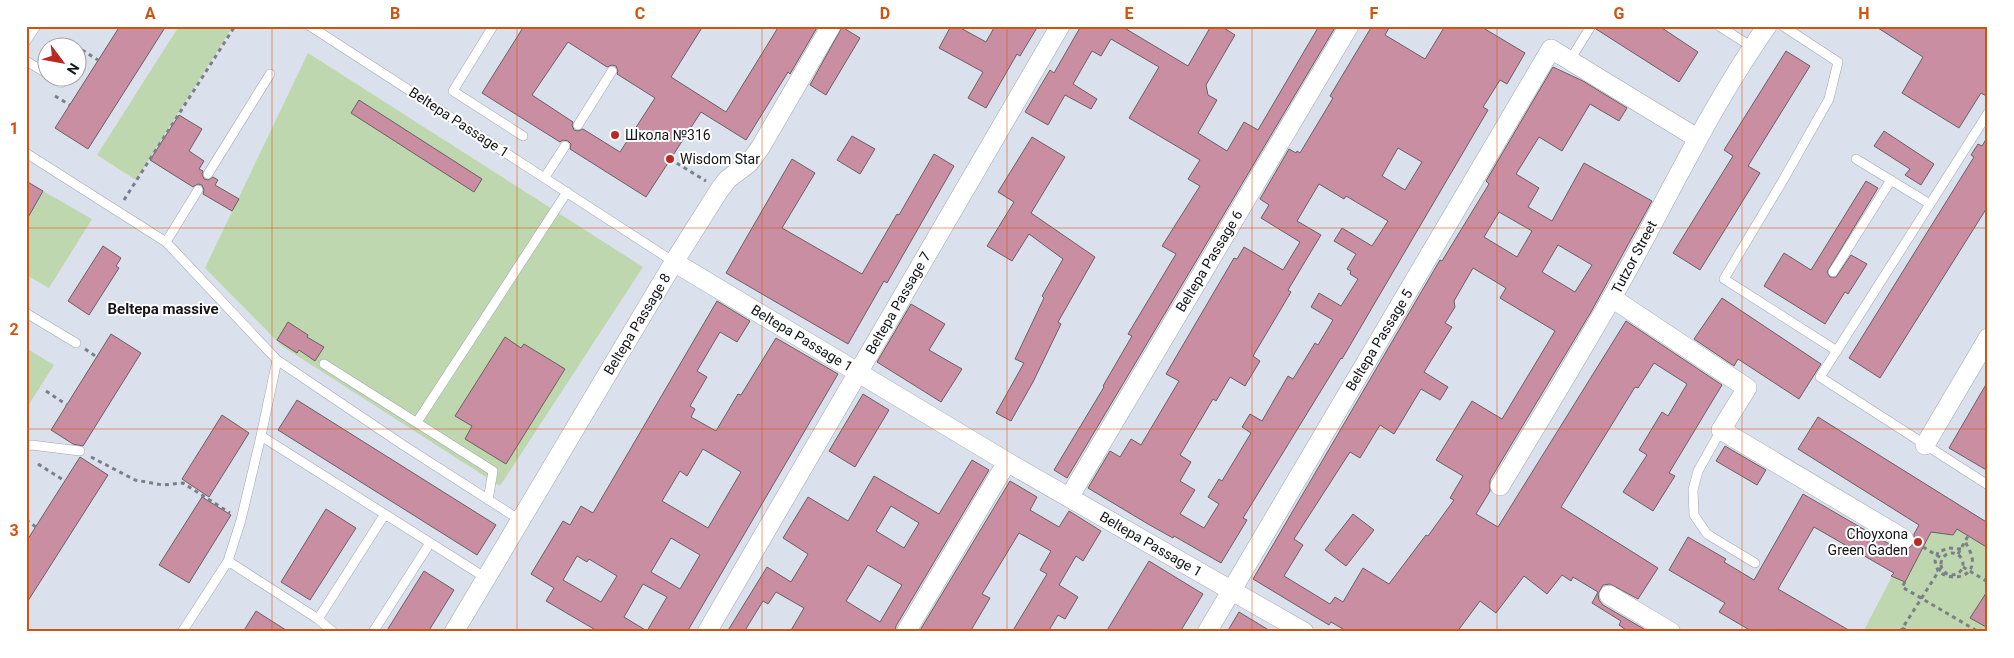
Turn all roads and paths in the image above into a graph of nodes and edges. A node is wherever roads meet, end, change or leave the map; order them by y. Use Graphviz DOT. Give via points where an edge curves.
graph roads {
  1 [pos="36,26"];
  2 [pos="235,26"];
  3 [pos="310,26"];
  4 [pos="493,26"];
  5 [pos="831,26"];
  6 [pos="1060,26"];
  7 [pos="1349,26"];
  8 [pos="1591,26"];
  9 [pos="1719,26"];
  10 [pos="1767,26"];
  11 [pos="1783,26"];
  12 [pos="26,42"];
  13 [pos="1752,47"];
  14 [pos="88,54"];
  15 [pos="98,60"];
  16 [pos="1570,60"];
  17 [pos="26,61"];
  18 [pos="38,68"];
  19 [pos="612,71"];
  20 [pos="270,74"];
  21 [pos="54,95"];
  22 [pos="70,105"];
  23 [pos="1988,113"];
  24 [pos="578,125"];
  25 [pos="523,136"];
  26 [pos="1697,138"];
  27 [pos="565,146"];
  28 [pos="26,153"];
  29 [pos="670,159"];
  30 [pos="1856,159"];
  31 [pos="208,174"];
  32 [pos="545,177"];
  33 [pos="1891,180"];
  34 [pos="720,189"];
  35 [pos="198,190"];
  36 [pos="567,192"];
  37 [pos="1930,204"];
  38 [pos="117,211"];
  39 [pos="166,242"];
  40 [pos="674,262"];
  41 [pos="1833,272"];
  42 [pos="1612,298"];
  43 [pos="26,313"];
  44 [pos="1988,338"];
  45 [pos="76,344"];
  46 [pos="1836,352"];
  47 [pos="277,360"];
  48 [pos="324,364"];
  49 [pos="858,372"];
  50 [pos="46,391"];
  51 [pos="67,405"];
  52 [pos="417,422"];
  53 [pos="1721,430"];
  54 [pos="261,436"];
  55 [pos="1925,445"];
  56 [pos="26,446"];
  57 [pos="80,451"];
  58 [pos="1008,462"];
  59 [pos="38,464"];
  60 [pos="65,481"];
  61 [pos="1988,484"];
  62 [pos="1500,486"];
  63 [pos="1070,496"];
  64 [pos="488,500"];
  65 [pos="385,514"];
  66 [pos="26,520"];
  67 [pos="241,520"];
  68 [pos="520,520"];
  69 [pos="36,527"];
  70 [pos="1968,536"];
  71 [pos="1904,539"];
  72 [pos="1965,541"];
  73 [pos="430,543"];
  74 [pos="1923,548"];
  75 [pos="1961,549"];
  76 [pos="1958,554"];
  77 [pos="1935,555"];
  78 [pos="1943,559"];
  79 [pos="228,560"];
  80 [pos="1755,563"];
  81 [pos="1942,566"];
  82 [pos="1963,567"];
  83 [pos="1938,571"];
  84 [pos="1969,571"];
  85 [pos="486,578"];
  86 [pos="1905,582"];
  87 [pos="1988,582"];
  88 [pos="1231,591"];
  89 [pos="1610,595"];
  90 [pos="1921,598"];
  91 [pos="318,619"];
  92 [pos="1901,630"];
  93 [pos="182,632"];
  94 [pos="333,632"];
  95 [pos="373,632"];
  96 [pos="454,632"];
  97 [pos="707,632"];
  98 [pos="906,632"];
  99 [pos="1207,632"];
  100 [pos="1304,632"];
  101 [pos="1671,632"];
  102 [pos="1909,632"];
  103 [pos="1979,632"];
  1 -- 12 [label="lane"];
  2 -- 38 [label="path"];
  3 -- 32 [label="lane, Beltepa Passage 1"];
  4 -- 25 [label="lane" via="453,91"];
  5 -- 34 [label="street, Beltepa Passage 8" via="760,148 749,163"];
  6 -- 49 [label="street, Beltepa Passage 7"];
  7 -- 63 [label="street, Beltepa Passage 6"];
  8 -- 16 [label="lane"];
  9 -- 13 [label="lane"];
  10 -- 13 [label="street, Tutzor Street"];
  11 -- 46 [label="lane" via="1838,62 1829,99 1724,279"];
  13 -- 26 [label="street, Tutzor Street"];
  14 -- 15 [label="path"];
  16 -- 26 [label="street"];
  16 -- 88 [label="street, Beltepa Passage 5" via="1551,49"];
  17 -- 18 [label="lane"];
  19 -- 24 [label="lane"];
  20 -- 31 [label="lane"];
  21 -- 22 [label="path"];
  23 -- 37 [label="lane"];
  26 -- 42 [label="street, Tutzor Street"];
  27 -- 32 [label="lane"];
  28 -- 38 [label="lane"];
  29 -- 34 [label="path"];
  30 -- 33 [label="lane"];
  32 -- 36 [label="lane, Beltepa Passage 1"];
  33 -- 37 [label="lane"];
  33 -- 41 [label="lane"];
  34 -- 40 [label="street, Beltepa Passage 8"];
  35 -- 39 [label="lane"];
  36 -- 40 [label="lane, Beltepa Passage 1"];
  36 -- 52 [label="lane"];
  37 -- 46 [label="lane"];
  38 -- 39 [label="lane"];
  39 -- 47 [label="lane"];
  40 -- 49 [label="street, Beltepa Passage 1"];
  40 -- 68 [label="street, Beltepa Passage 8"];
  42 -- 53 [label="street" via="1747,388"];
  42 -- 62 [label="street, Tutzor Street"];
  43 -- 45 [label="lane"];
  44 -- 55 [label="street"];
  46 -- 55 [label="lane" via="1820,377"];
  47 -- 54 [label="lane"];
  47 -- 64 [label="lane"];
  48 -- 52 [label="lane"];
  49 -- 58 [label="street, Beltepa Passage 1"];
  49 -- 97 [label="street, Beltepa Passage 7"];
  50 -- 51 [label="path"];
  52 -- 64 [label="lane" via="493,471"];
  53 -- 71 [label="street"];
  53 -- 80 [label="lane" via="1698,471 1693,490 1694,515 1707,534"];
  54 -- 65 [label="lane"];
  54 -- 67 [label="lane"];
  55 -- 61 [label="lane"];
  56 -- 57 [label="lane"];
  57 -- 67 [label="path" via="135,480 163,485 183,483"];
  58 -- 63 [label="street, Beltepa Passage 1"];
  58 -- 98 [label="street"];
  59 -- 60 [label="path"];
  63 -- 88 [label="street, Beltepa Passage 1"];
  64 -- 68 [label="lane"];
  65 -- 73 [label="lane"];
  65 -- 91 [label="lane"];
  66 -- 69 [label="path"];
  67 -- 79 [label="lane"];
  68 -- 85 [label="street, Beltepa Passage 8"];
  70 -- 72 [label="path"];
  72 -- 75 [label="path"];
  72 -- 84 [label="path" via="1972,557"];
  73 -- 85 [label="lane"];
  73 -- 95 [label="lane"];
  74 -- 77 [label="path"];
  75 -- 76 [label="path"];
  75 -- 77 [label="path" via="1945,548"];
  76 -- 78 [label="path" via="1948,554"];
  76 -- 82 [label="path" via="1963,560"];
  77 -- 78 [label="path"];
  77 -- 83 [label="path"];
  78 -- 81 [label="path"];
  79 -- 91 [label="lane"];
  79 -- 93 [label="lane"];
  81 -- 82 [label="path" via="1945,572 1952,574"];
  81 -- 83 [label="path"];
  82 -- 84 [label="path"];
  83 -- 84 [label="path" via="1947,577 1957,578"];
  83 -- 90 [label="path"];
  84 -- 87 [label="path"];
  85 -- 96 [label="street, Beltepa Passage 8"];
  86 -- 90 [label="path" via="1902,587"];
  88 -- 99 [label="street, Beltepa Passage 5"];
  88 -- 100 [label="street, Beltepa Passage 1"];
  89 -- 101 [label="street"];
  90 -- 92 [label="path"];
  90 -- 103 [label="path"];
  91 -- 94 [label="lane"];
  92 -- 102 [label="path"];
}
